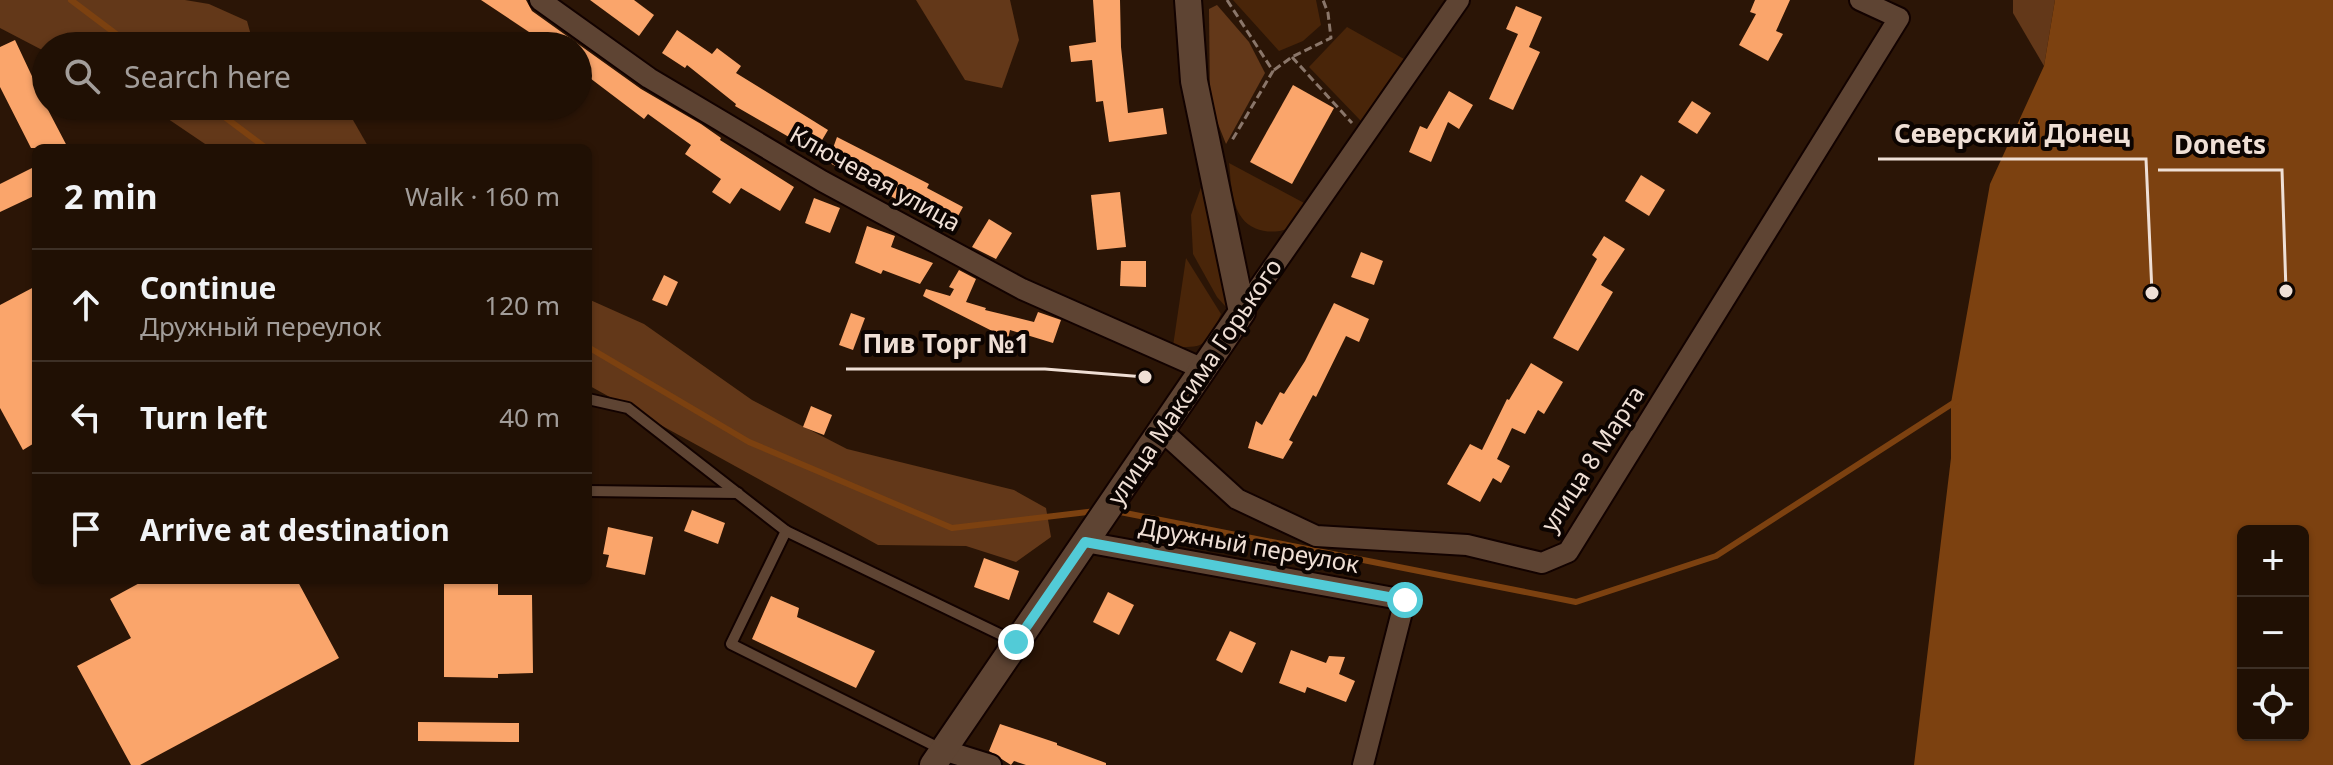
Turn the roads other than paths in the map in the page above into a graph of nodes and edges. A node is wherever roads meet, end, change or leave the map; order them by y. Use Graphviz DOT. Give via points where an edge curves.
graph roads {
  1 [pos="540,0"];
  2 [pos="1188,0"];
  3 [pos="1459,0"];
  4 [pos="1860,0"];
  5 [pos="585,32"];
  6 [pos="592,37"];
  7 [pos="1242,312"];
  8 [pos="1203,369"];
  9 [pos="592,400"];
  10 [pos="1161,430"];
  11 [pos="592,491"];
  12 [pos="739,493"];
  13 [pos="786,531"];
  14 [pos="1085,542"];
  15 [pos="1016,642"];
  16 [pos="938,757"];
  17 [pos="991,765"];
  18 [pos="1363,765"];
  1 -- 5 [label="street, Ключевая улица"];
  2 -- 7 [label="street" via="1194,81"];
  3 -- 7 [label="street, улица Максима Горького"];
  4 -- 10 [label="street, улица 8 Марта" via="1899,18 1568,552 1542,563 1467,545 1316,536 1237,499"];
  6 -- 8 [label="street, Ключевая улица" via="649,78 822,181 1022,289"];
  7 -- 8 [label="street, улица Максима Горького"];
  8 -- 10 [label="street, улица Максима Горького"];
  9 -- 12 [label="lane" via="628,408"];
  10 -- 14 [label="street, улица Максима Горького"];
  11 -- 12 [label="lane"];
  12 -- 13 [label="lane"];
  13 -- 15 [label="lane"];
  13 -- 16 [label="lane" via="731,644"];
  14 -- 15 [label="street, улица Максима Горького"];
  14 -- 18 [label="street, Дружный переулок" via="1405,600"];
  15 -- 16 [label="street, улица Максима Горького"];
  16 -- 17 [label="street"];
}
